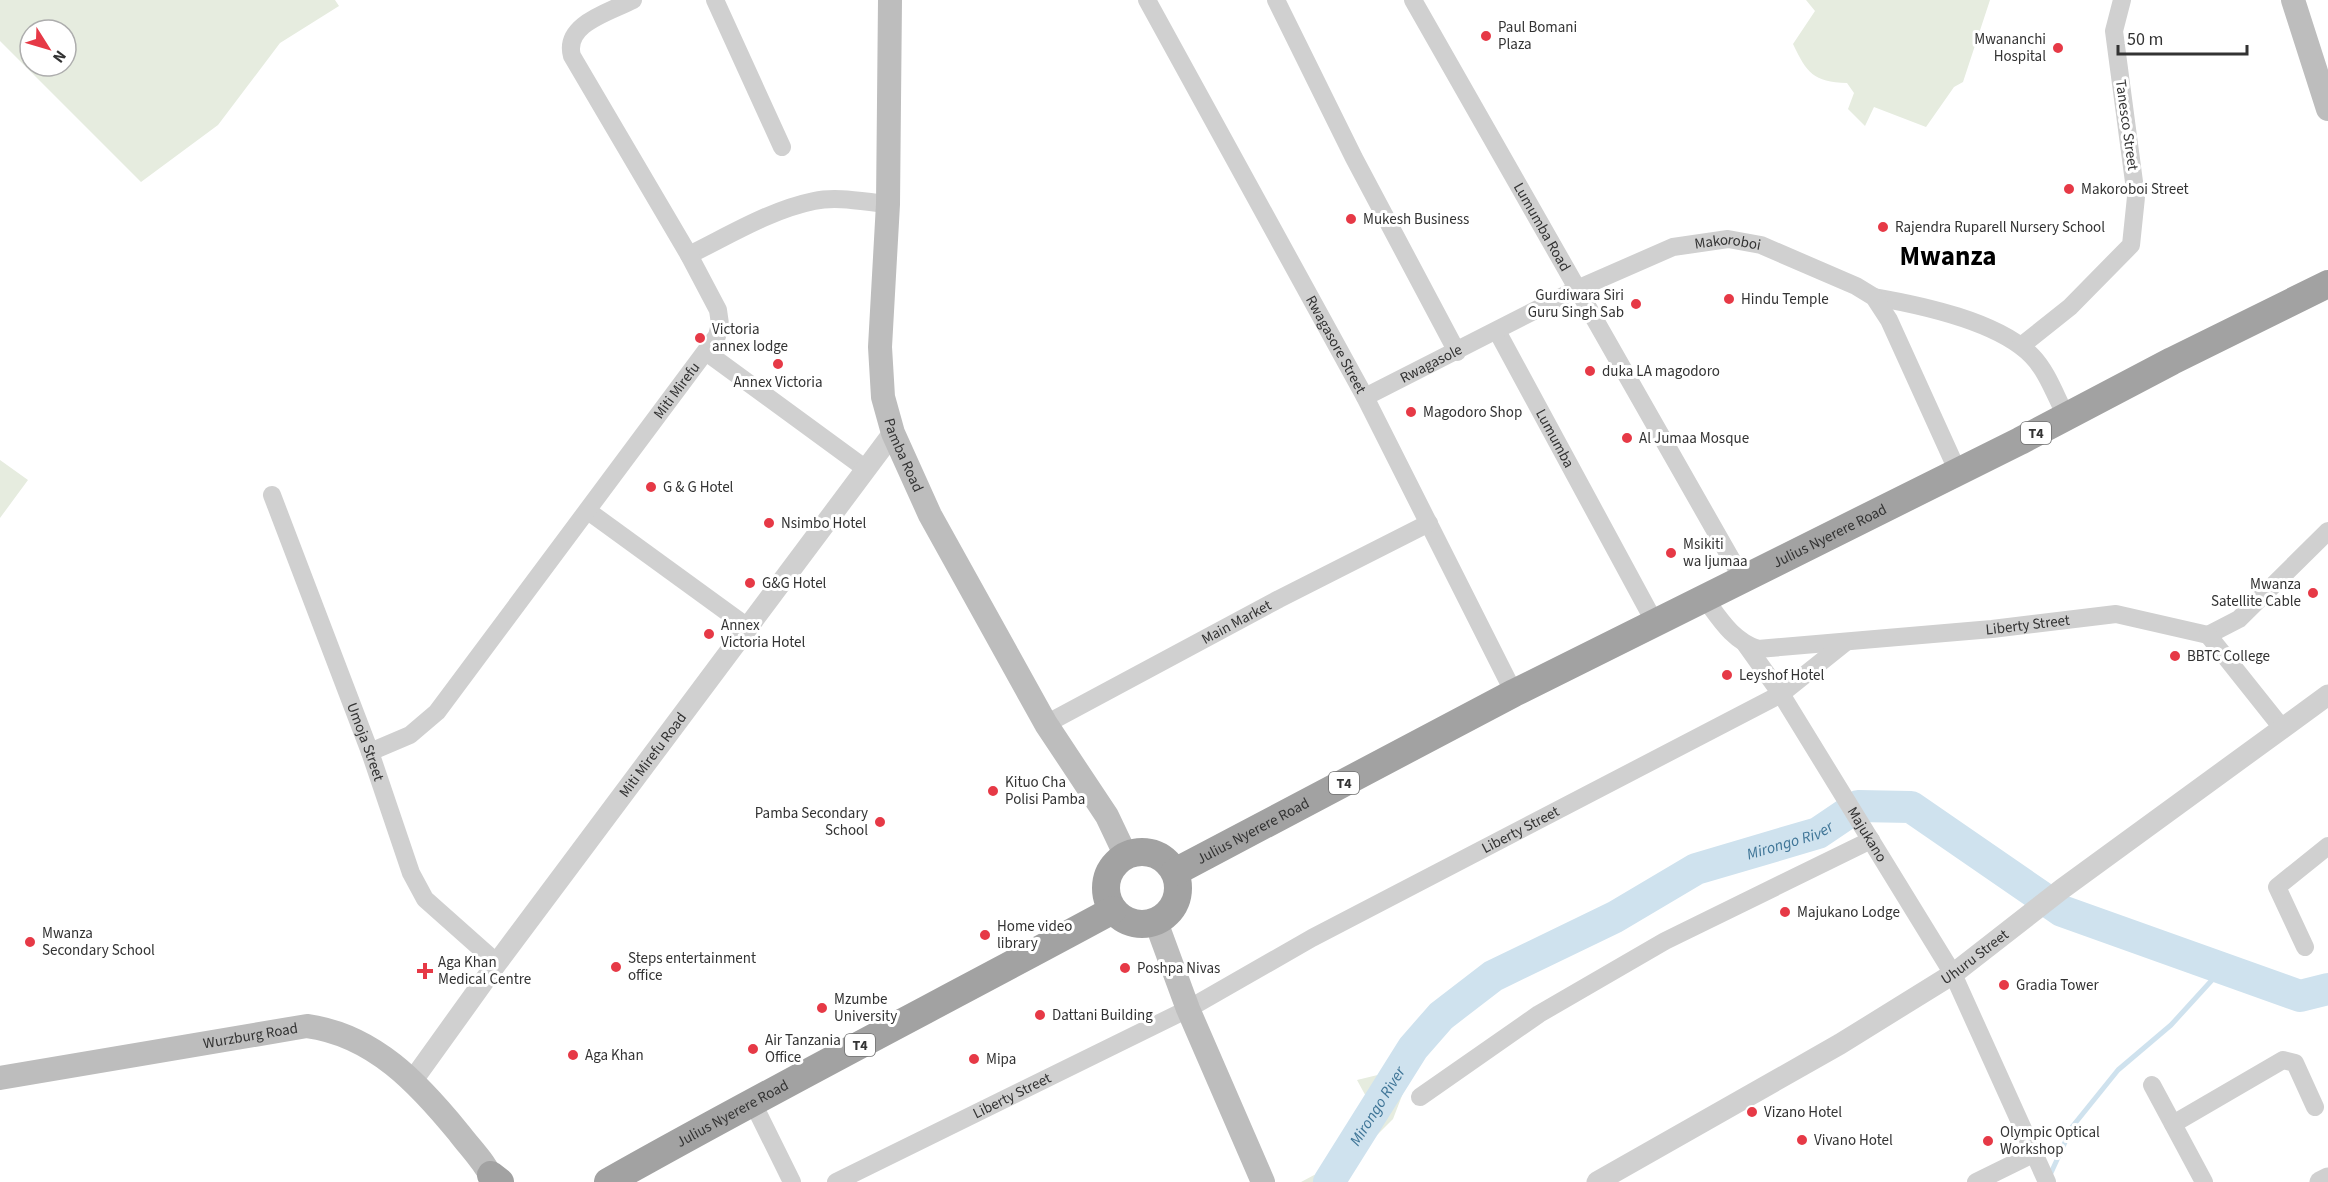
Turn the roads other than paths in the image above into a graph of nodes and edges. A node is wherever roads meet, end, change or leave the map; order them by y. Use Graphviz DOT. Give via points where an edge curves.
graph roads {
  1 [pos="633,0"];
  2 [pos="715,0"];
  3 [pos="890,0"];
  4 [pos="1146,0"];
  5 [pos="1276,0"];
  6 [pos="1413,0"];
  7 [pos="2122,0"];
  8 [pos="2293,0"];
  9 [pos="2328,109"];
  10 [pos="782,147"];
  11 [pos="888,204"];
  12 [pos="689,255"];
  13 [pos="2328,284"];
  14 [pos="1577,289"];
  15 [pos="1874,297"];
  16 [pos="1497,331"];
  17 [pos="2021,346"];
  18 [pos="1457,351"];
  19 [pos="706,352"];
  20 [pos="1365,397"];
  21 [pos="2066,416"];
  22 [pos="893,433"];
  23 [pos="866,469"];
  24 [pos="1958,472"];
  25 [pos="272,495"];
  26 [pos="588,511"];
  27 [pos="1429,524"];
  28 [pos="2328,531"];
  29 [pos="1742,578"];
  30 [pos="1705,598"];
  31 [pos="1655,623"];
  32 [pos="749,628"];
  33 [pos="2208,635"];
  34 [pos="1846,642"];
  35 [pos="1746,645"];
  36 [pos="1514,693"];
  37 [pos="1781,694"];
  38 [pos="2328,695"];
  39 [pos="1046,724"];
  40 [pos="2282,728"];
  41 [pos="370,752"];
  42 [pos="1868,835"];
  43 [pos="2328,846"];
  44 [pos="1126,856"];
  45 [pos="1174,872"];
  46 [pos="1113,910"];
  47 [pos="1156,922"];
  48 [pos="2305,948"];
  49 [pos="497,963"];
  50 [pos="1953,974"];
  51 [pos="1188,1009"];
  52 [pos="0,1078"];
  53 [pos="413,1080"];
  54 [pos="2152,1085"];
  55 [pos="1420,1097"];
  56 [pos="752,1101"];
  57 [pos="2315,1107"];
  58 [pos="2173,1124"];
  59 [pos="2035,1159"];
  60 [pos="2328,1178"];
  61 [pos="491,1180"];
  62 [pos="608,1182"];
  63 [pos="792,1182"];
  64 [pos="836,1182"];
  65 [pos="1263,1182"];
  66 [pos="1597,1182"];
  67 [pos="1976,1182"];
  68 [pos="2047,1182"];
  69 [pos="2204,1182"];
  70 [pos="2320,1182"];
  1 -- 12 [label="street, Miti Mirefu" via="573,33 569,45"];
  2 -- 10 [label="street"];
  3 -- 11 [label="main road, Pamba Road"];
  4 -- 20 [label="street, Rwagasore Street"];
  5 -- 18 [label="street" via="1354,158"];
  6 -- 14 [label="street, Lumumba Road"];
  7 -- 17 [label="street, Tanesco Street" via="2114,31 2136,197 2131,245 2070,307"];
  8 -- 9 [label="main road"];
  11 -- 12 [label="street" via="814,201 756,222"];
  11 -- 22 [label="main road, Pamba Road" via="880,347 884,397"];
  12 -- 19 [label="street, Miti Mirefu" via="719,317 717,336"];
  13 -- 21 [label="highway, Julius Nyerere Road / T4"];
  14 -- 15 [label="street, Makoroboi" via="1672,247 1728,239 1761,245 1792,257"];
  14 -- 16 [label="street"];
  14 -- 29 [label="street, Lumumba Road"];
  15 -- 17 [label="street, Makoroboi" via="1922,306 1978,324"];
  15 -- 24 [label="street" via="1889,320"];
  16 -- 18 [label="street, Rwagasole"];
  16 -- 31 [label="street, Lumumba"];
  17 -- 21 [label="street, Makoroboi" via="2041,367"];
  18 -- 20 [label="street, Rwagasole"];
  19 -- 23 [label="street"];
  19 -- 26 [label="street, Miti Mirefu"];
  20 -- 27 [label="street, Rwagasore Street"];
  21 -- 24 [label="highway, Julius Nyerere Road / T4"];
  22 -- 23 [label="street, Miti Mirefu Road"];
  22 -- 39 [label="main road, Pamba Road" via="930,514"];
  23 -- 32 [label="street, Miti Mirefu Road"];
  24 -- 29 [label="highway, Julius Nyerere Road / T4"];
  25 -- 41 [label="street, Umoja Street"];
  26 -- 32 [label="street"];
  26 -- 41 [label="street, Miti Mirefu" via="437,712 410,735"];
  27 -- 36 [label="street, Rwagasore Street"];
  27 -- 39 [label="street, Main Market"];
  28 -- 33 [label="street" via="2240,619"];
  29 -- 30 [label="highway, Julius Nyerere Road / T4"];
  30 -- 31 [label="highway, Julius Nyerere Road / T4"];
  30 -- 35 [label="street" via="1732,635"];
  31 -- 36 [label="highway, Julius Nyerere Road / T4"];
  32 -- 49 [label="street, Miti Mirefu Road"];
  33 -- 34 [label="street, Liberty Street" via="2116,614"];
  33 -- 40 [label="street"];
  34 -- 35 [label="street, Liberty Street" via="1758,649"];
  34 -- 37 [label="street, Liberty Street"];
  35 -- 37 [label="street, Majukano"];
  36 -- 45 [label="highway, Julius Nyerere Road / T4"];
  37 -- 42 [label="street, Majukano"];
  37 -- 51 [label="street, Liberty Street" via="1312,938"];
  38 -- 40 [label="street, Uhuru Street"];
  39 -- 44 [label="main road, Pamba Road" via="1107,816"];
  40 -- 50 [label="street, Uhuru Street"];
  41 -- 49 [label="street, Umoja Street" via="411,873 425,899"];
  42 -- 50 [label="street, Majukano"];
  42 -- 55 [label="street" via="1655,947 1539,1014"];
  43 -- 48 [label="street" via="2277,887"];
  44 -- 45 [label="highway" via="1137,852 1159,856"];
  44 -- 46 [label="highway" via="1112,869 1104,890"];
  45 -- 47 [label="highway" via="1178,885 1176,899 1170,912"];
  46 -- 47 [label="highway" via="1132,923"];
  46 -- 56 [label="highway, Julius Nyerere Road / T4"];
  47 -- 51 [label="main road"];
  49 -- 53 [label="street, Miti Mirefu Road"];
  50 -- 59 [label="street, Majukano"];
  50 -- 66 [label="street, Uhuru Street" via="1840,1044"];
  51 -- 64 [label="street, Liberty Street"];
  51 -- 65 [label="main road"];
  52 -- 53 [label="main road, Wurzburg Road" via="308,1026 348,1035"];
  53 -- 61 [label="main road, Wurzburg Road" via="462,1137"];
  54 -- 58 [label="street"];
  56 -- 62 [label="highway, Julius Nyerere Road / T4"];
  56 -- 63 [label="street"];
  57 -- 58 [label="street" via="2295,1064 2283,1060"];
  58 -- 69 [label="street"];
  59 -- 67 [label="street"];
  59 -- 68 [label="street, Majukano"];
  60 -- 70 [label="street"];
}
